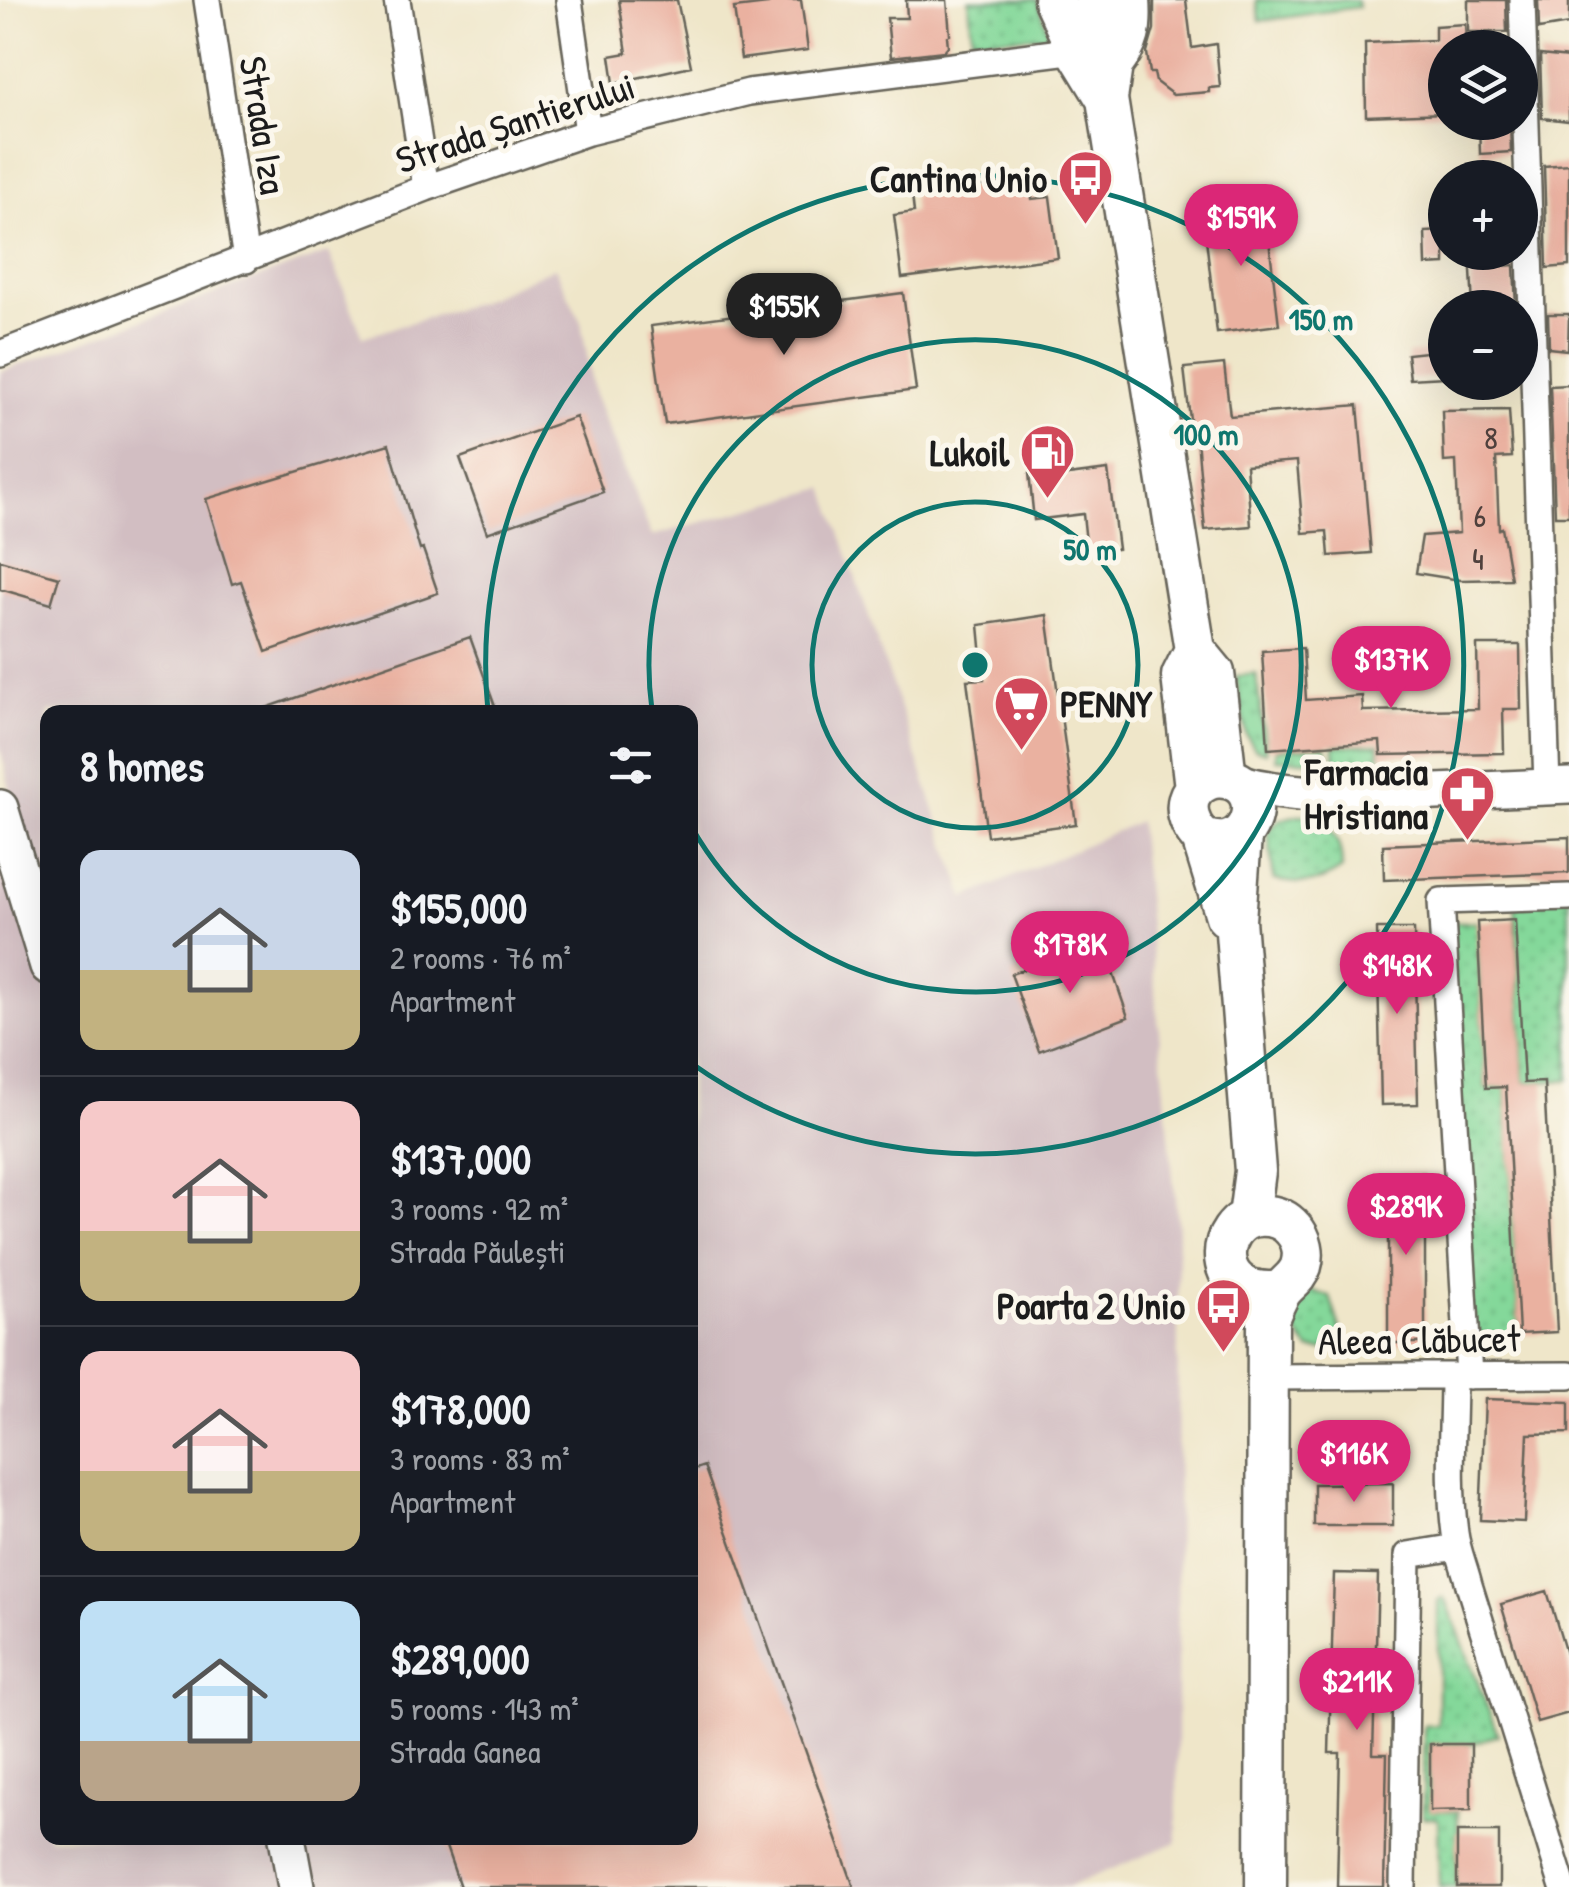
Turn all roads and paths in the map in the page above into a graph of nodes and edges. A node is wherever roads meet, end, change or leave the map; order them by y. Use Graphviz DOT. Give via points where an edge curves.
graph roads {
  1 [pos="207,0"];
  2 [pos="398,0"];
  3 [pos="569,0"];
  4 [pos="1054,0"];
  5 [pos="1096,0"];
  6 [pos="1130,0"];
  7 [pos="1522,0"];
  8 [pos="1099,71"];
  9 [pos="588,132"];
  10 [pos="426,188"];
  11 [pos="246,260"];
  12 [pos="0,354"];
  13 [pos="1219,782"];
  14 [pos="1558,786"];
  15 [pos="1349,796"];
  16 [pos="0,808"];
  17 [pos="1230,834"];
  18 [pos="1569,898"];
  19 [pos="40,940"];
  20 [pos="1263,1217"];
  21 [pos="1266,1300"];
  22 [pos="1569,1375"];
  23 [pos="1461,1376"];
  24 [pos="1269,1377"];
  25 [pos="1458,1547"];
  26 [pos="288,1845"];
  27 [pos="1565,1886"];
  28 [pos="296,1887"];
  29 [pos="1266,1887"];
  30 [pos="1404,1887"];
  1 -- 11 [label="street, Strada Iza"];
  2 -- 10 [label="street"];
  3 -- 9 [label="street"];
  4 -- 8 [label="main road"];
  5 -- 8 [label="main road"];
  6 -- 8 [label="main road" via="1126,47"];
  7 -- 14 [label="street"];
  8 -- 9 [label="street, Strada Șantierului" via="749,92"];
  8 -- 13 [label="main road" via="1195,650 1214,673"];
  9 -- 10 [label="street, Strada Șantierului"];
  10 -- 11 [label="street, Strada Șantierului"];
  11 -- 12 [label="street, Strada Șantierului"];
  13 -- 15 [label="main road"];
  13 -- 17 [label="main road" via="1247,791 1252,803 1252,816"];
  13 -- 17 [label="main road" via="1187,804 1187,816 1192,830"];
  14 -- 15 [label="main road"];
  15 -- 17 [label="main road" via="1297,806"];
  16 -- 19 [label="main road"];
  17 -- 20 [label="main road"];
  18 -- 23 [label="street" via="1441,901"];
  20 -- 21 [label="main road" via="1296,1232 1303,1255 1294,1279"];
  20 -- 21 [label="main road" via="1233,1230 1224,1256 1235,1280"];
  21 -- 24 [label="main road"];
  22 -- 23 [label="street, Aleea Clăbucet"];
  23 -- 24 [label="street, Aleea Clăbucet"];
  23 -- 25 [label="street" via="1453,1488"];
  24 -- 29 [label="main road"];
  25 -- 27 [label="street"];
  25 -- 30 [label="street" via="1408,1555"];
  26 -- 28 [label="main road"];
}
